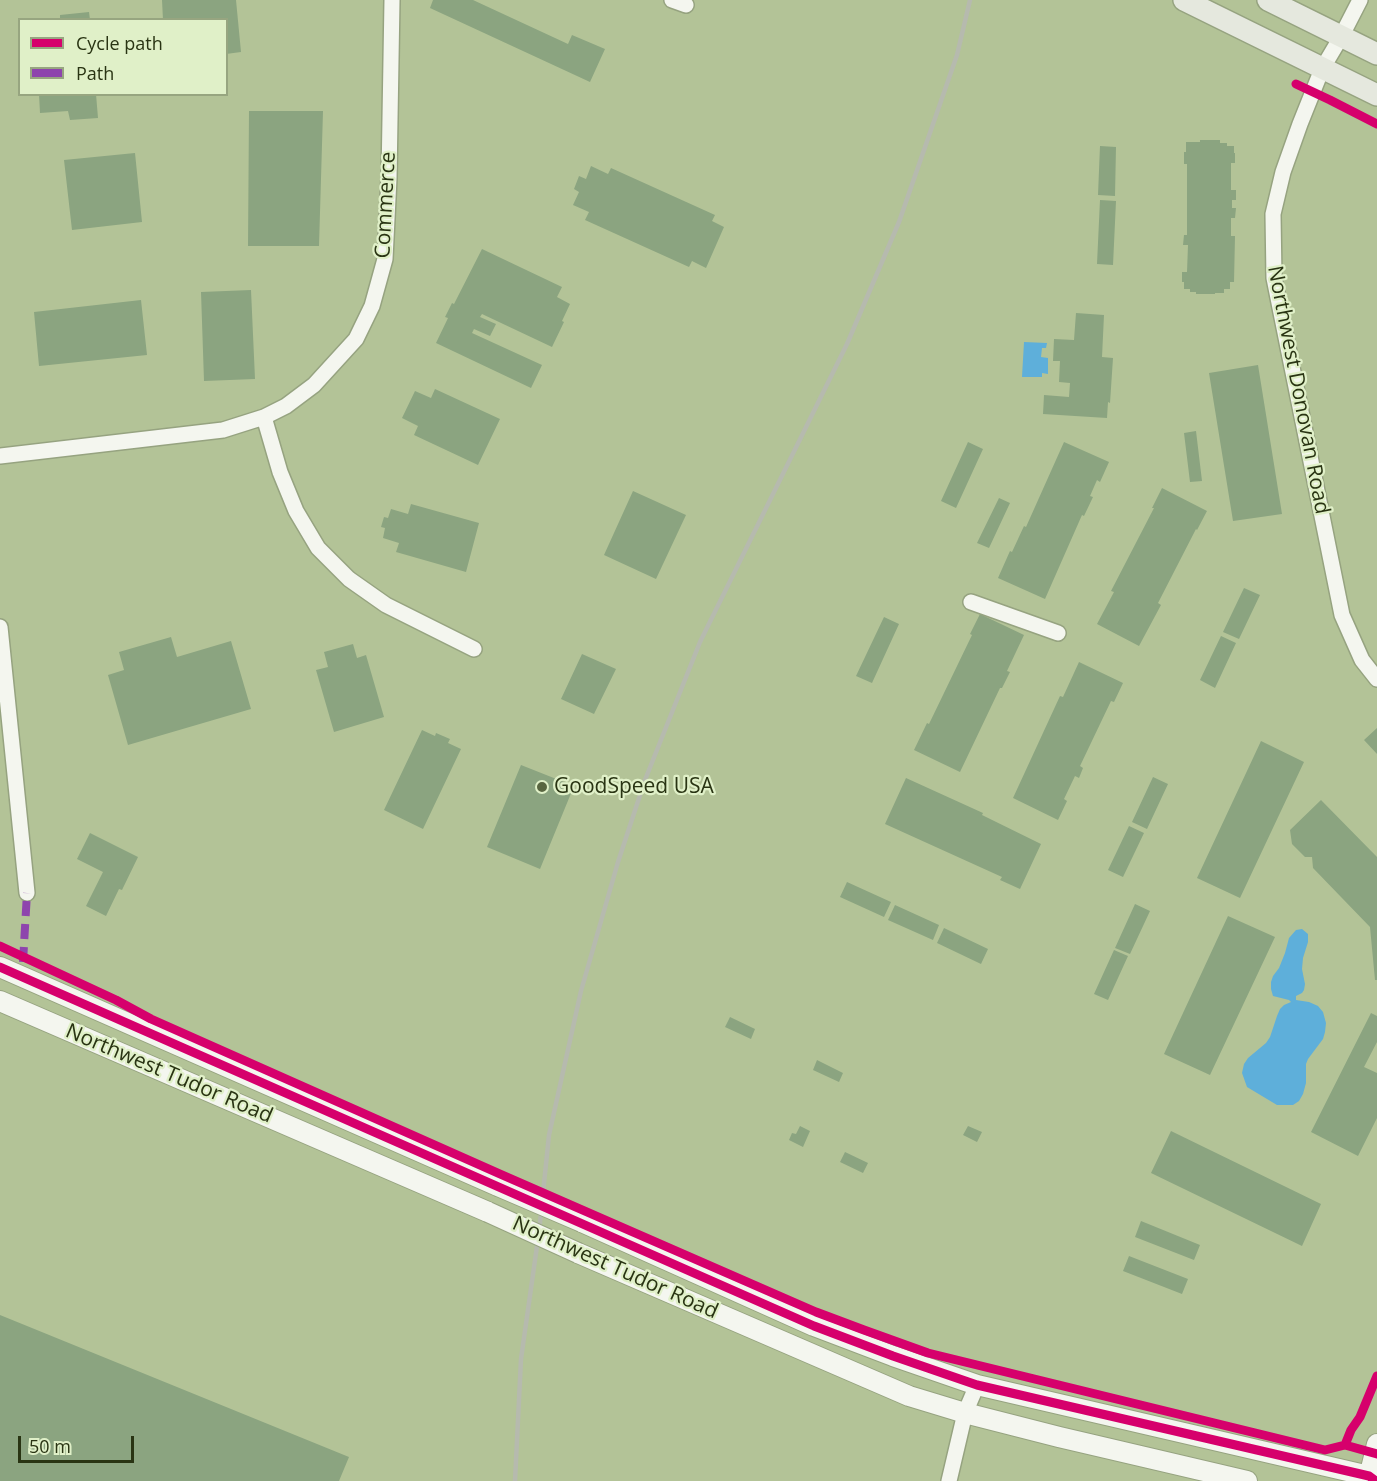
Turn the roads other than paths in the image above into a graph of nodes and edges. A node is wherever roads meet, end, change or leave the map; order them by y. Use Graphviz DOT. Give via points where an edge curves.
graph roads {
  1 [pos="392,0"];
  2 [pos="1185,0"];
  3 [pos="1268,0"];
  4 [pos="1360,0"];
  5 [pos="1341,37"];
  6 [pos="1377,54"];
  7 [pos="1322,69"];
  8 [pos="1377,95"];
  9 [pos="264,417"];
  10 [pos="0,456"];
  11 [pos="971,602"];
  12 [pos="0,627"];
  13 [pos="1058,633"];
  14 [pos="474,649"];
  15 [pos="1377,680"];
  16 [pos="27,893"];
  17 [pos="0,967"];
  18 [pos="22,977"];
  19 [pos="9,1005"];
  20 [pos="977,1385"];
  21 [pos="965,1413"];
  22 [pos="1377,1444"];
  23 [pos="1371,1479"];
  24 [pos="949,1481"];
  25 [pos="1247,1481"];
  1 -- 9 [label="street, Commerce" via="385,259 372,306 356,339 325,375 286,406"];
  2 -- 7 [label="main road"];
  3 -- 5 [label="main road"];
  4 -- 5 [label="street, Northwest Donovan Road"];
  5 -- 6 [label="main road"];
  5 -- 7 [label="street, Northwest Donovan Road"];
  7 -- 8 [label="main road"];
  7 -- 15 [label="street, Northwest Donovan Road" via="1283,172 1273,214 1274,278 1342,615 1362,660"];
  9 -- 10 [label="street, Commerce" via="223,430"];
  9 -- 14 [label="street" via="296,511 318,548 349,579 386,605"];
  11 -- 13 [label="street"];
  12 -- 16 [label="street"];
  17 -- 18 [label="street, Northwest Tudor Road"];
  18 -- 19 [label="street"];
  18 -- 20 [label="street, Northwest Tudor Road, bridge" via="814,1326"];
  19 -- 21 [label="street, Northwest Tudor Road, bridge" via="909,1396"];
  20 -- 21 [label="street"];
  20 -- 23 [label="street, Northwest Tudor Road"];
  21 -- 24 [label="street"];
  21 -- 25 [label="street, Northwest Tudor Road"];
  22 -- 23 [label="street"];
}
